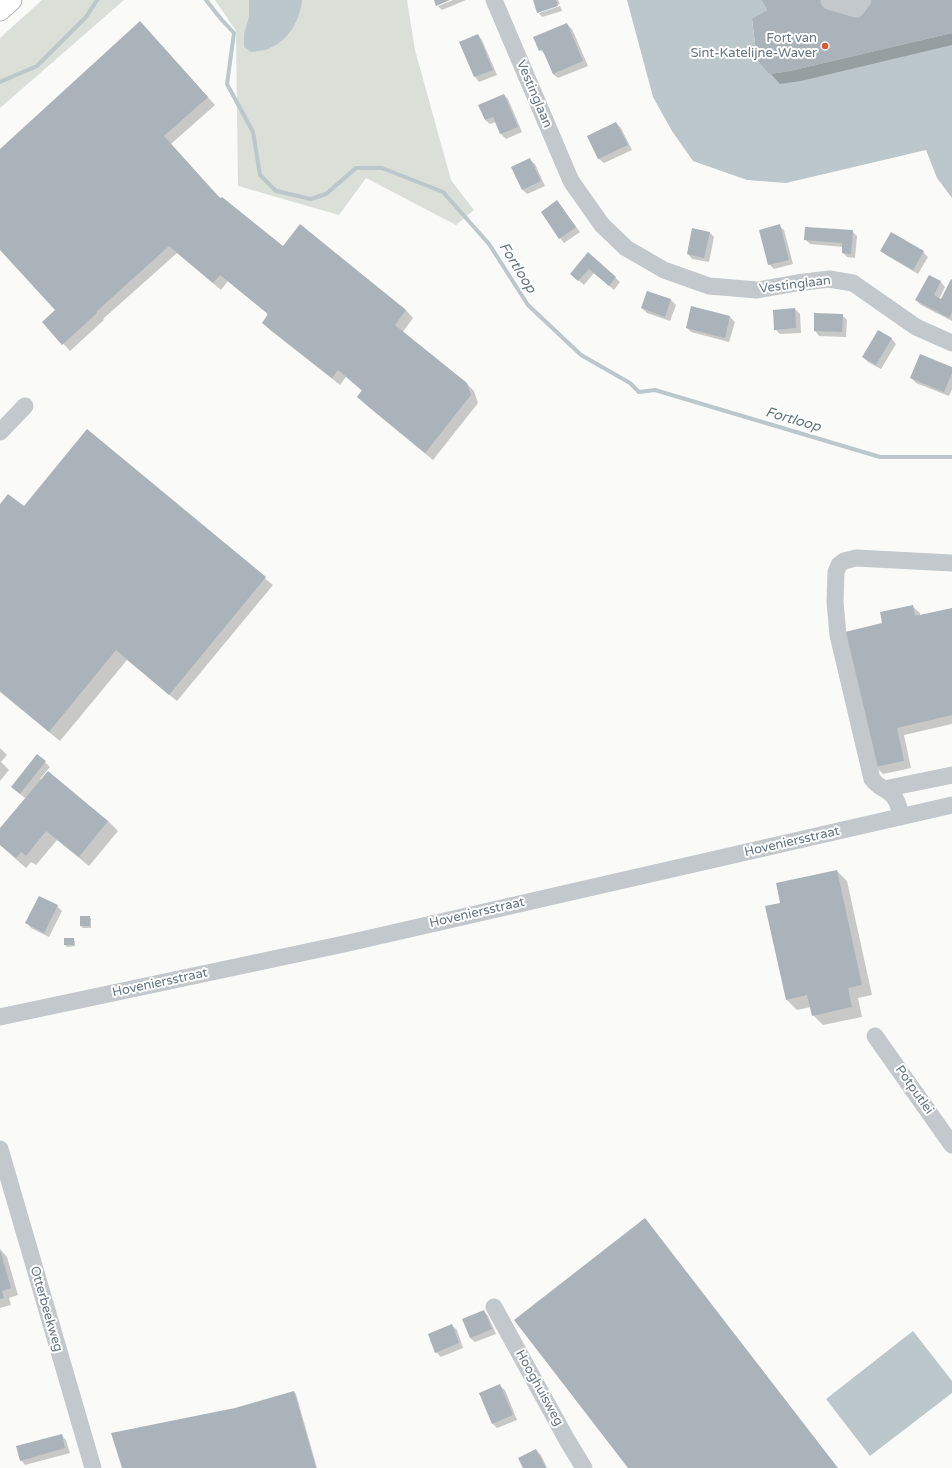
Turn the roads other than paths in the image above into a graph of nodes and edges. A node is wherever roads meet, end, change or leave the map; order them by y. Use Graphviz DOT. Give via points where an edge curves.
graph roads {
  1 [pos="11,0"];
  2 [pos="494,0"];
  3 [pos="863,0"];
  4 [pos="829,1"];
  5 [pos="0,10"];
  6 [pos="952,343"];
  7 [pos="25,406"];
  8 [pos="0,432"];
  9 [pos="952,563"];
  10 [pos="952,775"];
  11 [pos="884,789"];
  12 [pos="952,805"];
  13 [pos="901,817"];
  14 [pos="0,1017"];
  15 [pos="875,1036"];
  16 [pos="952,1145"];
  17 [pos="0,1149"];
  18 [pos="494,1306"];
  19 [pos="93,1468"];
  20 [pos="584,1468"];
  1 -- 5 [label="main road"];
  2 -- 6 [label="street, Vestinglaan" via="571,181 602,225 626,248 664,270 709,286 757,290 829,279 853,283 916,327"];
  3 -- 4 [label="street" via="856,9"];
  7 -- 8 [label="street"];
  9 -- 11 [label="street" via="856,558 844,561 836,572 838,635 872,779 877,786"];
  10 -- 11 [label="street"];
  11 -- 13 [label="street" via="896,799"];
  12 -- 13 [label="street, Hoveniersstraat"];
  13 -- 14 [label="street, Hoveniersstraat" via="352,942"];
  15 -- 16 [label="street, Potputlei"];
  17 -- 19 [label="street, Otterbeekweg"];
  18 -- 20 [label="street, Hooghuisweg"];
}
